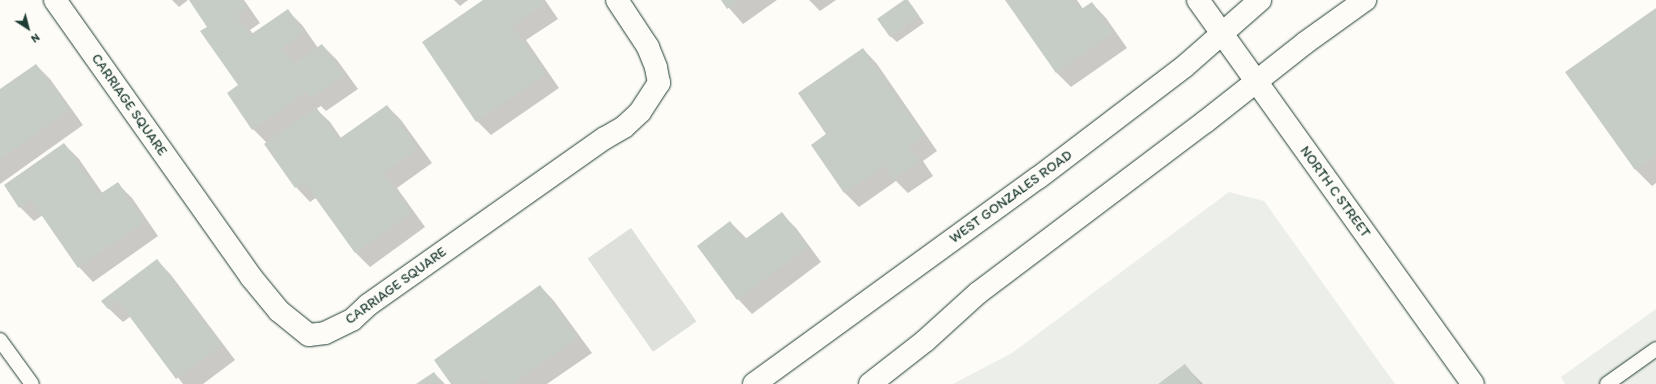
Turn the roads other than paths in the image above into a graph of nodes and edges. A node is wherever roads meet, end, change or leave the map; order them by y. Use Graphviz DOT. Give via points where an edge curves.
graph roads {
  1 [pos="55,0"];
  2 [pos="617,0"];
  3 [pos="1198,0"];
  4 [pos="1260,0"];
  5 [pos="1365,0"];
  6 [pos="1222,32"];
  7 [pos="1256,82"];
  8 [pos="0,340"];
  9 [pos="1656,348"];
  10 [pos="32,384"];
  11 [pos="754,384"];
  12 [pos="870,384"];
  13 [pos="1473,384"];
  14 [pos="1607,384"];
  1 -- 2 [label="street, CARRIAGE SQUARE" via="251,277 279,311 309,336 325,333 352,320 368,305 624,126 640,112 659,83 656,67 648,47"];
  3 -- 6 [label="street, NORTH C STREET"];
  4 -- 6 [label="street, WEST GONZALES ROAD"];
  5 -- 7 [label="street"];
  6 -- 7 [label="street, NORTH C STREET"];
  6 -- 11 [label="street, WEST GONZALES ROAD" via="1185,66 1044,173"];
  7 -- 12 [label="street" via="978,293 925,341"];
  7 -- 13 [label="street, NORTH C STREET"];
  8 -- 10 [label="lane"];
  9 -- 14 [label="lane"];
}
